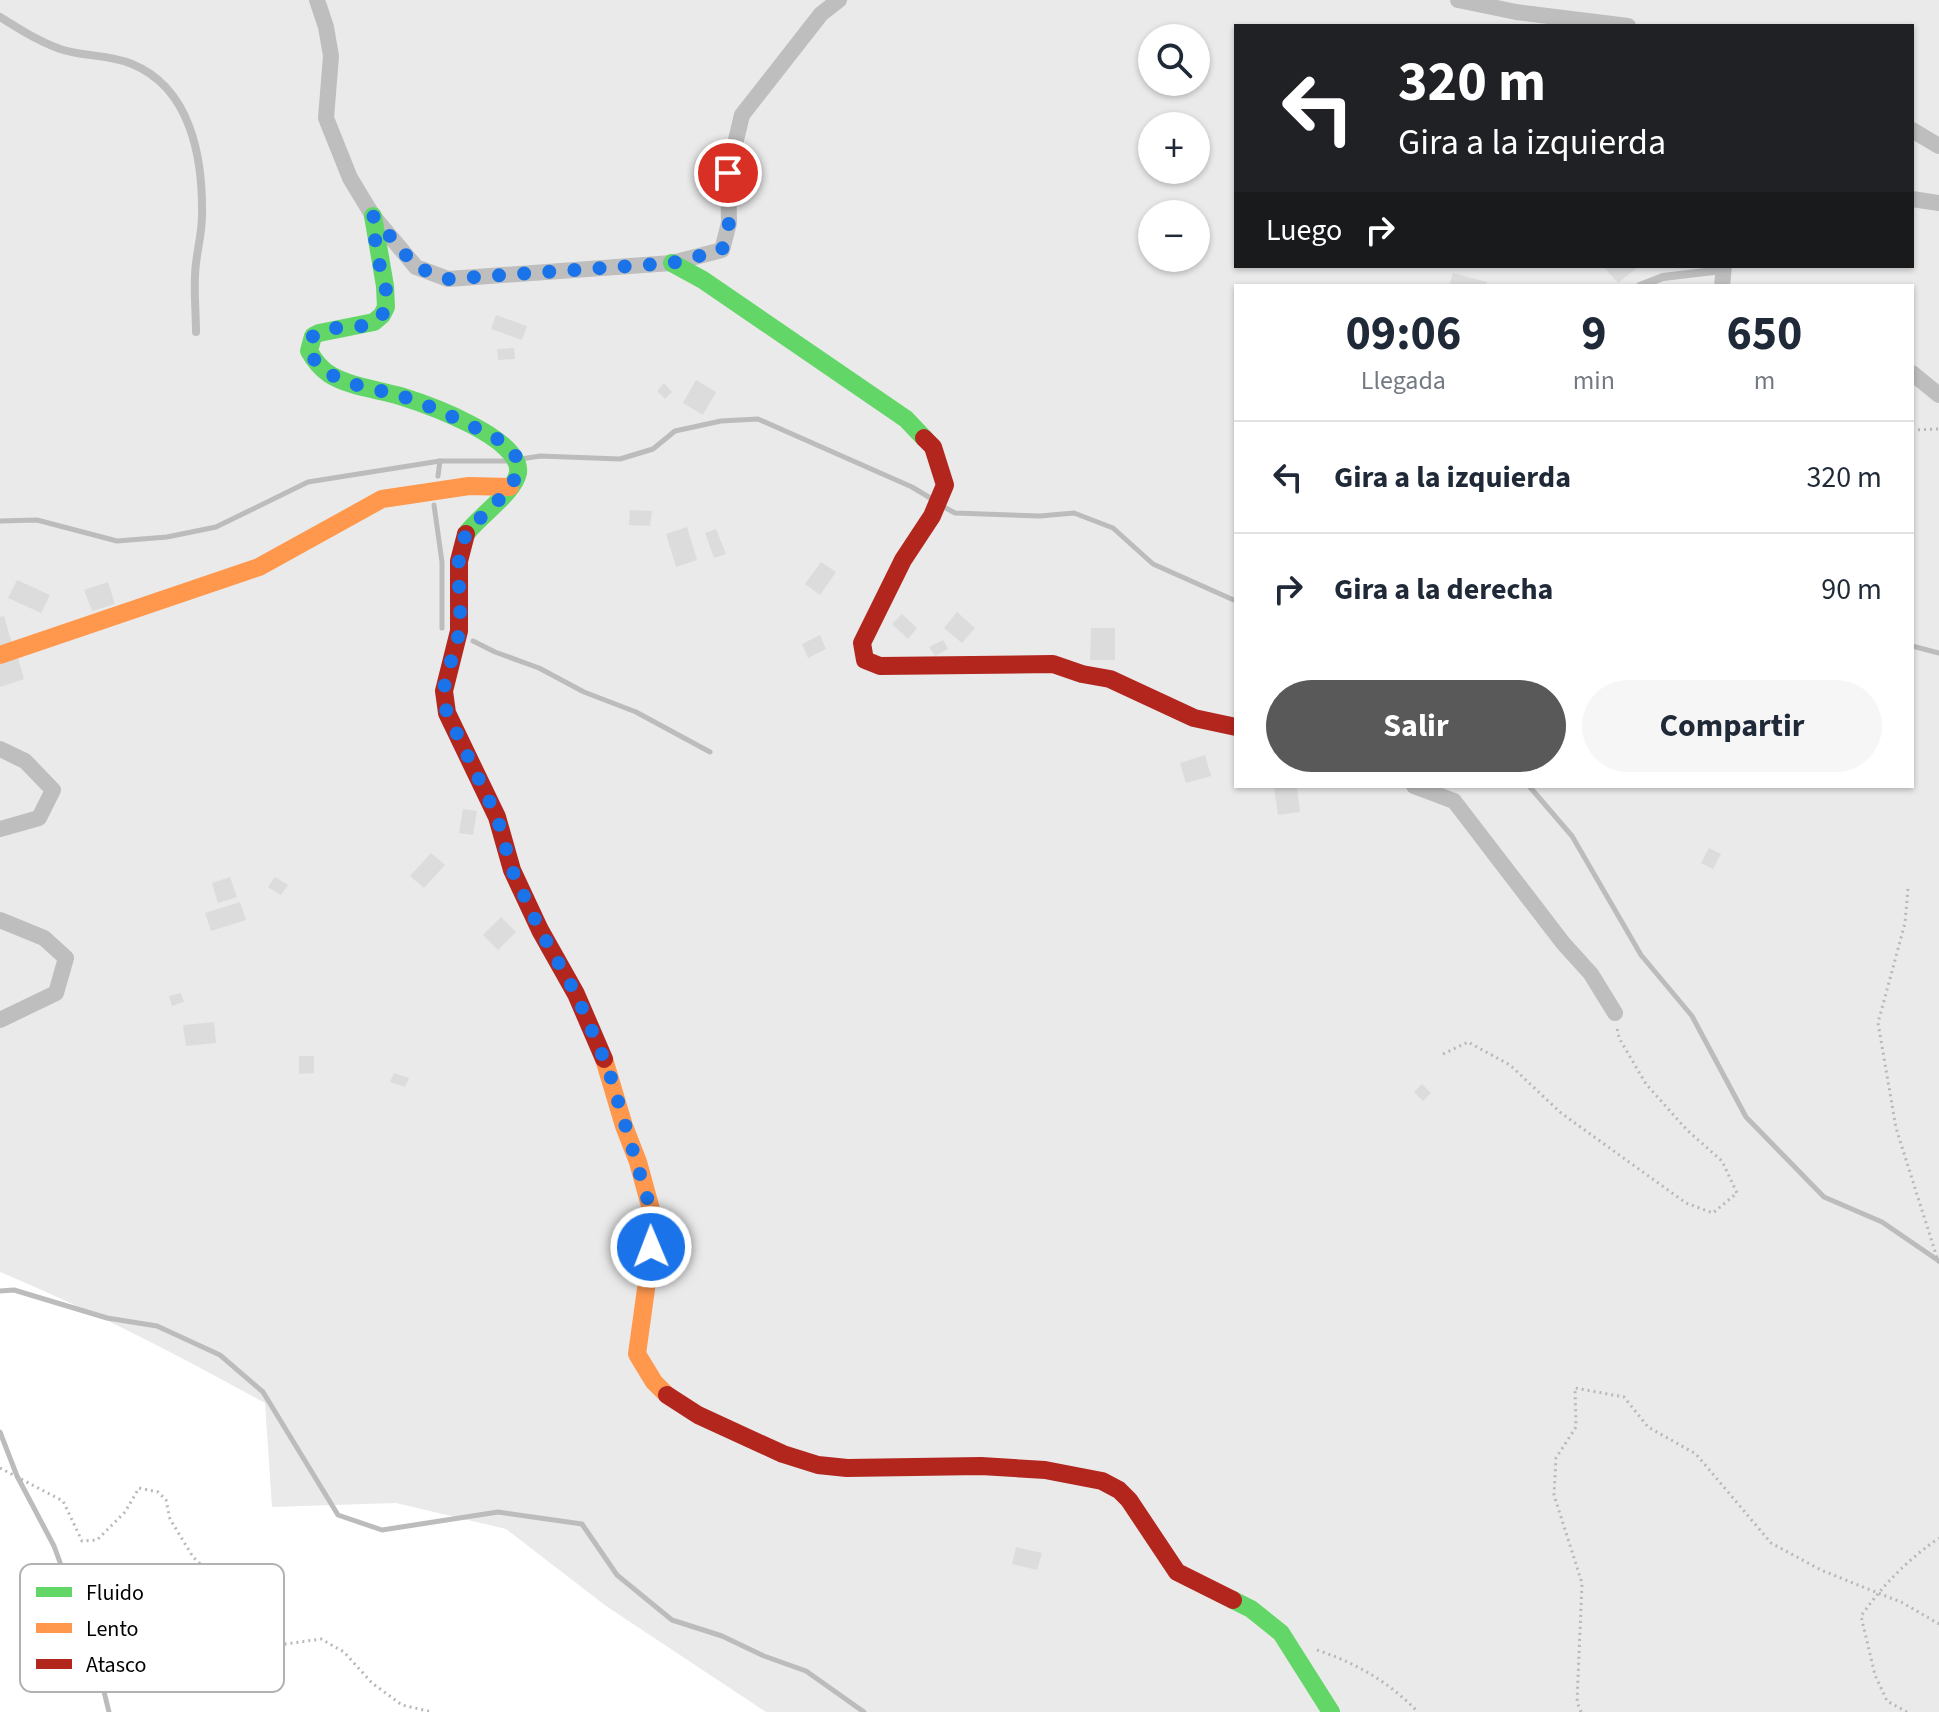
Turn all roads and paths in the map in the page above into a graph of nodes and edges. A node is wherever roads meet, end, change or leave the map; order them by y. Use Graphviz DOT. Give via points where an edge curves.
graph roads {
  1 [pos="317,0"];
  2 [pos="839,0"];
  3 [pos="1458,0"];
  4 [pos="0,17"];
  5 [pos="1612,24"];
  6 [pos="1914,131"];
  7 [pos="1939,146"];
  8 [pos="1914,199"];
  9 [pos="1939,203"];
  10 [pos="373,216"];
  11 [pos="672,263"];
  12 [pos="1723,274"];
  13 [pos="1641,284"];
  14 [pos="196,332"];
  15 [pos="1914,375"];
  16 [pos="1939,395"];
  17 [pos="1939,429"];
  18 [pos="1914,430"];
  19 [pos="510,487"];
  20 [pos="0,655"];
  21 [pos="1234,727"];
  22 [pos="0,749"];
  23 [pos="1419,788"];
  24 [pos="0,829"];
  25 [pos="1908,889"];
  26 [pos="0,920"];
  27 [pos="1615,1013"];
  28 [pos="0,1020"];
  29 [pos="1443,1054"];
  30 [pos="1939,1264"];
  31 [pos="0,1468"];
  32 [pos="1939,1538"];
  33 [pos="200,1564"];
  34 [pos="1878,1592"];
  35 [pos="1939,1624"];
  36 [pos="284,1643"];
  37 [pos="1290,1645"];
  38 [pos="432,1712"];
  39 [pos="1331,1712"];
  40 [pos="1418,1712"];
  41 [pos="1581,1712"];
  42 [pos="1907,1712"];
  1 -- 10 [label="street" via="331,56 326,118 350,178"];
  2 -- 11 [label="street" via="821,14 742,115 728,173 729,223 722,250"];
  3 -- 5 [label="street"];
  4 -- 14 [label="lane" via="62,50 132,64 153,74 176,99 188,119 200,175"];
  6 -- 7 [label="street"];
  8 -- 9 [label="street"];
  10 -- 11 [label="street" via="416,267 448,279"];
  10 -- 19 [label="street" via="388,298 383,311 364,325 320,331 309,351 319,367 339,379 405,397 500,440 516,457 518,469"];
  11 -- 21 [label="street" via="906,419 933,447 945,485 862,643 865,660 880,666 1053,664 1110,679 1194,718"];
  12 -- 13 [label="lane" via="1663,277"];
  15 -- 16 [label="street"];
  17 -- 18 [label="path"];
  19 -- 20 [label="street" via="469,486 382,499 259,567"];
  19 -- 37 [label="street" via="468,531 459,552 459,631 442,698 497,817 512,870 608,1068 638,1162 655,1224 637,1354 646,1373 659,1391 682,1406 819,1466 1007,1465 1106,1482 1122,1491 1177,1572 1251,1609"];
  22 -- 24 [label="street" via="25,761 53,790 39,818"];
  23 -- 27 [label="street" via="1454,801 1591,974"];
  25 -- 30 [label="path" via="1905,923 1878,1023 1896,1128"];
  26 -- 28 [label="street" via="44,938 66,958 56,993"];
  27 -- 29 [label="path" via="1619,1038 1646,1084 1722,1161 1737,1193 1713,1213 1686,1203 1561,1113 1510,1065 1468,1042"];
  31 -- 33 [label="path" via="63,1501 82,1541 97,1540 125,1512 139,1488 158,1492"];
  32 -- 34 [label="path"];
  34 -- 35 [label="path"];
  34 -- 41 [label="path" via="1771,1543 1696,1454 1648,1427 1624,1397 1575,1388 1576,1427 1556,1458 1554,1495 1582,1583 1577,1702"];
  34 -- 42 [label="path" via="1861,1616 1867,1647 1887,1701"];
  36 -- 38 [label="path" via="321,1639 344,1652 402,1705"];
  37 -- 39 [label="street"];
  37 -- 40 [label="path" via="1344,1659 1391,1687"];
}
